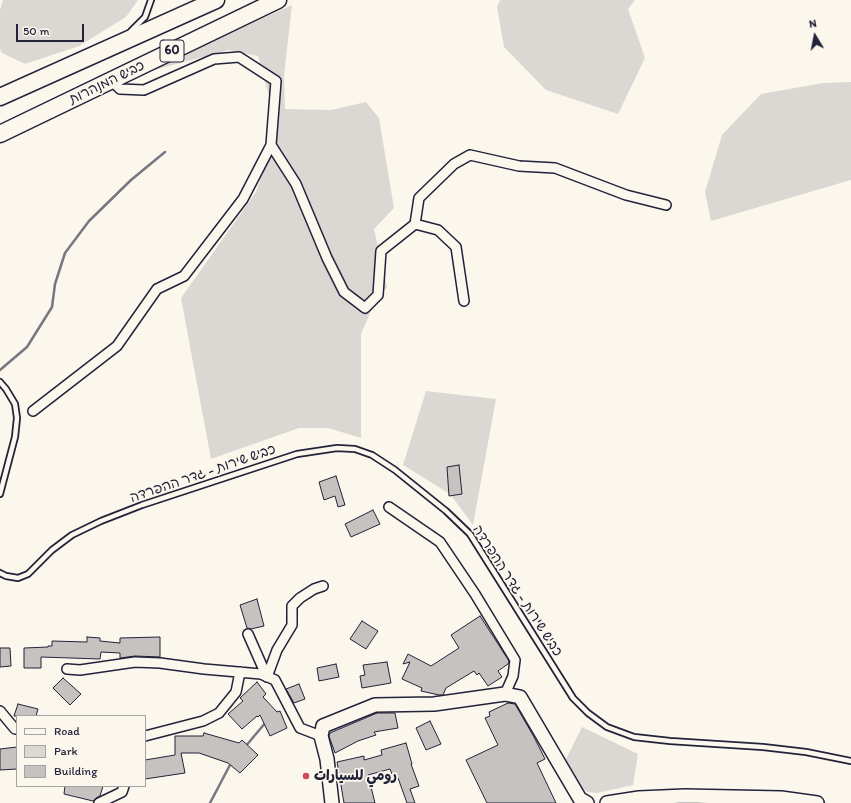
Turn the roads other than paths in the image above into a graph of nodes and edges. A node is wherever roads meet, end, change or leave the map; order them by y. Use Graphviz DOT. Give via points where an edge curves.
graph roads {
  1 [pos="151,0"];
  2 [pos="216,0"];
  3 [pos="278,0"];
  4 [pos="107,50"];
  5 [pos="112,81"];
  6 [pos="0,97"];
  7 [pos="0,134"];
  8 [pos="271,145"];
  9 [pos="666,205"];
  10 [pos="415,224"];
  11 [pos="464,301"];
  12 [pos="0,382"];
  13 [pos="33,411"];
  14 [pos="0,494"];
  15 [pos="389,508"];
  16 [pos="0,573"];
  17 [pos="323,586"];
  18 [pos="248,634"];
  19 [pos="67,669"];
  20 [pos="240,672"];
  21 [pos="267,677"];
  22 [pos="505,694"];
  23 [pos="0,711"];
  24 [pos="16,729"];
  25 [pos="146,736"];
  26 [pos="320,736"];
  27 [pos="851,761"];
  28 [pos="124,787"];
  29 [pos="734,800"];
  30 [pos="582,802"];
  31 [pos="99,803"];
  32 [pos="332,803"];
  33 [pos="607,803"];
  34 [pos="817,803"];
  1 -- 4 [label="lane" via="146,17"];
  2 -- 4 [label="highway, כביש המנהרות / 60"];
  3 -- 5 [label="highway, כביש המנהרות / 60"];
  4 -- 6 [label="highway, כביש המנהרות / 60"];
  5 -- 7 [label="highway, כביש המנהרות / 60"];
  5 -- 8 [label="street" via="120,89 144,90 214,59 239,57 276,81"];
  8 -- 10 [label="street" via="296,184 344,292 365,308 378,295 381,251"];
  8 -- 13 [label="street" via="243,199 184,276 157,289 117,346"];
  9 -- 10 [label="street" via="626,195 555,168 519,166 470,155 454,164 419,198"];
  10 -- 11 [label="street" via="438,230 456,247"];
  12 -- 14 [label="lane" via="15,404 17,418 16,437"];
  15 -- 22 [label="street" via="440,542 475,594 515,660 513,676"];
  16 -- 27 [label="lane, כביש שירות - גדר ההפרדה" via="18,578 28,574 52,550 72,535 142,505 297,454 337,448 355,449 372,455 394,470 446,511 470,534 573,698 607,727 634,737 763,747"];
  17 -- 21 [label="street" via="314,589 292,606 292,625 277,650"];
  18 -- 21 [label="street"];
  19 -- 20 [label="street" via="80,670 135,662"];
  20 -- 21 [label="street"];
  20 -- 25 [label="street" via="236,692 219,713 203,721"];
  21 -- 26 [label="street" via="275,680 300,728"];
  22 -- 26 [label="street" via="434,704 375,705 322,726"];
  22 -- 30 [label="street" via="520,697"];
  23 -- 24 [label="street"];
  26 -- 32 [label="street" via="327,759"];
  28 -- 31 [label="street" via="122,792"];
  29 -- 33 [label="street" via="685,796 639,798"];
  29 -- 34 [label="street" via="781,798"];
}
